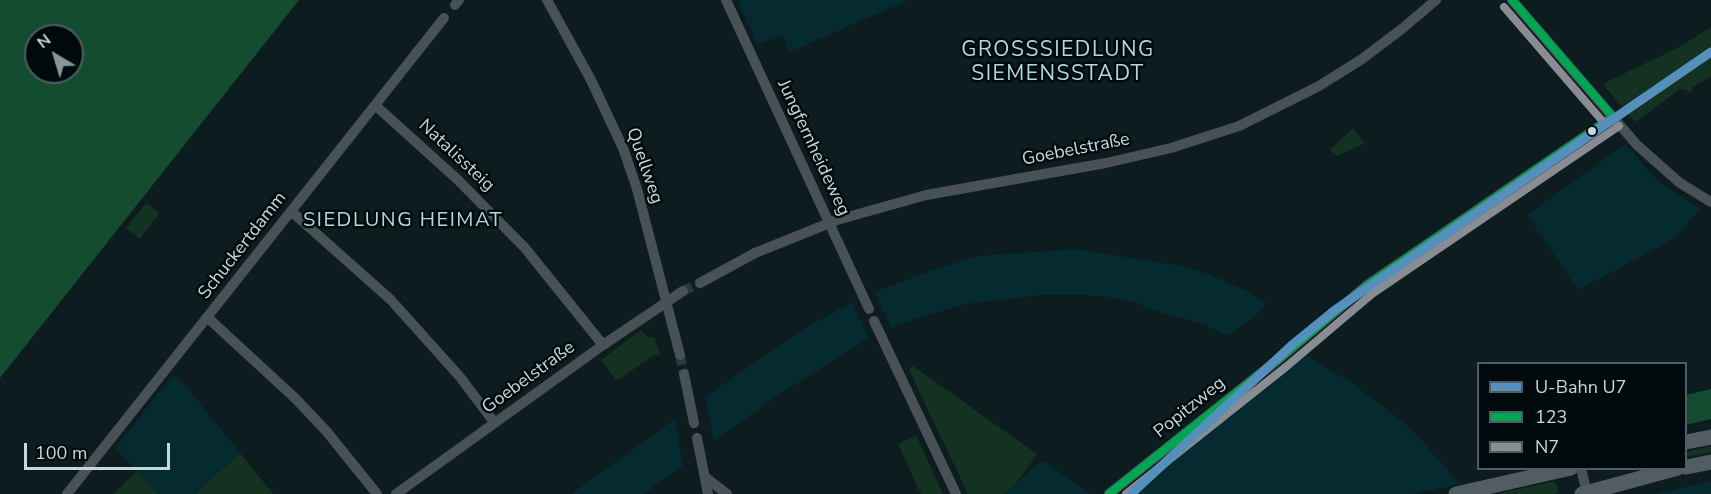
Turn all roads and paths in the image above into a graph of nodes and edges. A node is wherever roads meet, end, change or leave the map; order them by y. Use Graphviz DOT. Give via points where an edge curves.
graph roads {
  1 [pos="547,0"];
  2 [pos="726,0"];
  3 [pos="1436,0"];
  4 [pos="1512,0"];
  5 [pos="444,18"];
  6 [pos="375,105"];
  7 [pos="1613,117"];
  8 [pos="1711,202"];
  9 [pos="291,211"];
  10 [pos="829,223"];
  11 [pos="700,283"];
  12 [pos="683,291"];
  13 [pos="667,301"];
  14 [pos="868,309"];
  15 [pos="207,317"];
  16 [pos="874,321"];
  17 [pos="603,345"];
  18 [pos="680,355"];
  19 [pos="684,374"];
  20 [pos="494,422"];
  21 [pos="694,423"];
  22 [pos="1711,437"];
  23 [pos="697,438"];
  24 [pos="1687,442"];
  25 [pos="1711,462"];
  26 [pos="1687,467"];
  27 [pos="1562,470"];
  28 [pos="1581,470"];
  29 [pos="1671,470"];
  30 [pos="705,477"];
  31 [pos="67,494"];
  32 [pos="377,494"];
  33 [pos="396,494"];
  34 [pos="708,494"];
  35 [pos="727,494"];
  36 [pos="957,494"];
  37 [pos="1109,494"];
  38 [pos="1456,494"];
  39 [pos="1585,494"];
  1 -- 13 [label="street, Quellweg" via="591,80 622,148"];
  2 -- 10 [label="street, Jungfernheideweg"];
  3 -- 10 [label="street, Goebelstraße" via="1362,59 1309,92 1239,126 1171,148 926,195"];
  4 -- 7 [label="street"];
  5 -- 6 [label="street, Schuckertdamm"];
  6 -- 9 [label="street, Schuckertdamm"];
  6 -- 17 [label="street, Natalissteig" via="525,248"];
  7 -- 8 [label="street" via="1660,167"];
  7 -- 37 [label="street, Popitzweg" via="1366,286"];
  9 -- 15 [label="street, Schuckertdamm"];
  9 -- 20 [label="street" via="391,300"];
  10 -- 11 [label="street, Goebelstraße" via="755,253"];
  10 -- 14 [label="street, Jungfernheideweg"];
  12 -- 13 [label="street, Goebelstraße"];
  13 -- 17 [label="street, Goebelstraße"];
  13 -- 18 [label="street, Quellweg"];
  15 -- 31 [label="street, Schuckertdamm"];
  15 -- 32 [label="street" via="296,399"];
  16 -- 36 [label="street"];
  17 -- 20 [label="street, Goebelstraße"];
  19 -- 21 [label="street"];
  20 -- 33 [label="street, Goebelstraße"];
  22 -- 24 [label="main road"];
  23 -- 30 [label="street"];
  25 -- 26 [label="main road"];
  27 -- 38 [label="main road"];
  28 -- 39 [label="street"];
  29 -- 39 [label="main road"];
  30 -- 34 [label="street"];
  30 -- 35 [label="street"];
}
